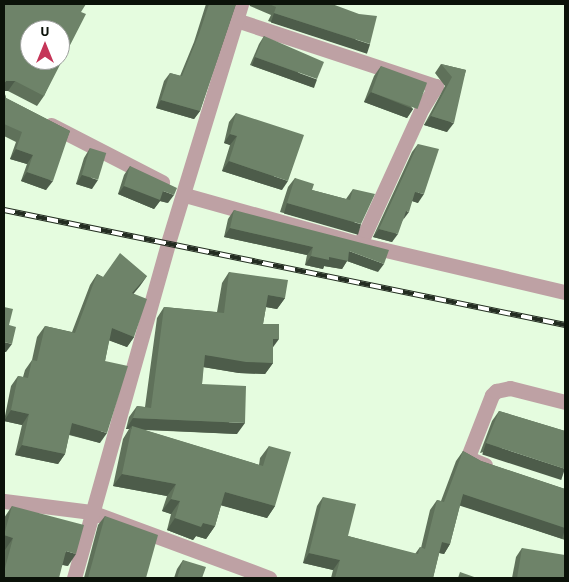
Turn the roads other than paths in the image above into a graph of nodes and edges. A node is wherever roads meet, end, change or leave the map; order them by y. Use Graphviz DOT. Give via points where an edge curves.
graph roads {
  1 [pos="241,4"];
  2 [pos="236,20"];
  3 [pos="35,116"];
  4 [pos="184,194"];
  5 [pos="360,244"];
  6 [pos="565,292"];
  7 [pos="565,402"];
  8 [pos="503,471"];
  9 [pos="4,501"];
  10 [pos="91,512"];
  11 [pos="74,578"];
  12 [pos="269,578"];
  1 -- 2 [label="street"];
  2 -- 4 [label="street"];
  2 -- 5 [label="street" via="436,86 422,108"];
  3 -- 4 [label="street"];
  4 -- 5 [label="street"];
  4 -- 10 [label="street"];
  5 -- 6 [label="street"];
  7 -- 8 [label="street" via="510,388 492,395 469,454 470,459"];
  9 -- 10 [label="street"];
  10 -- 11 [label="street"];
  10 -- 12 [label="street"];
}
